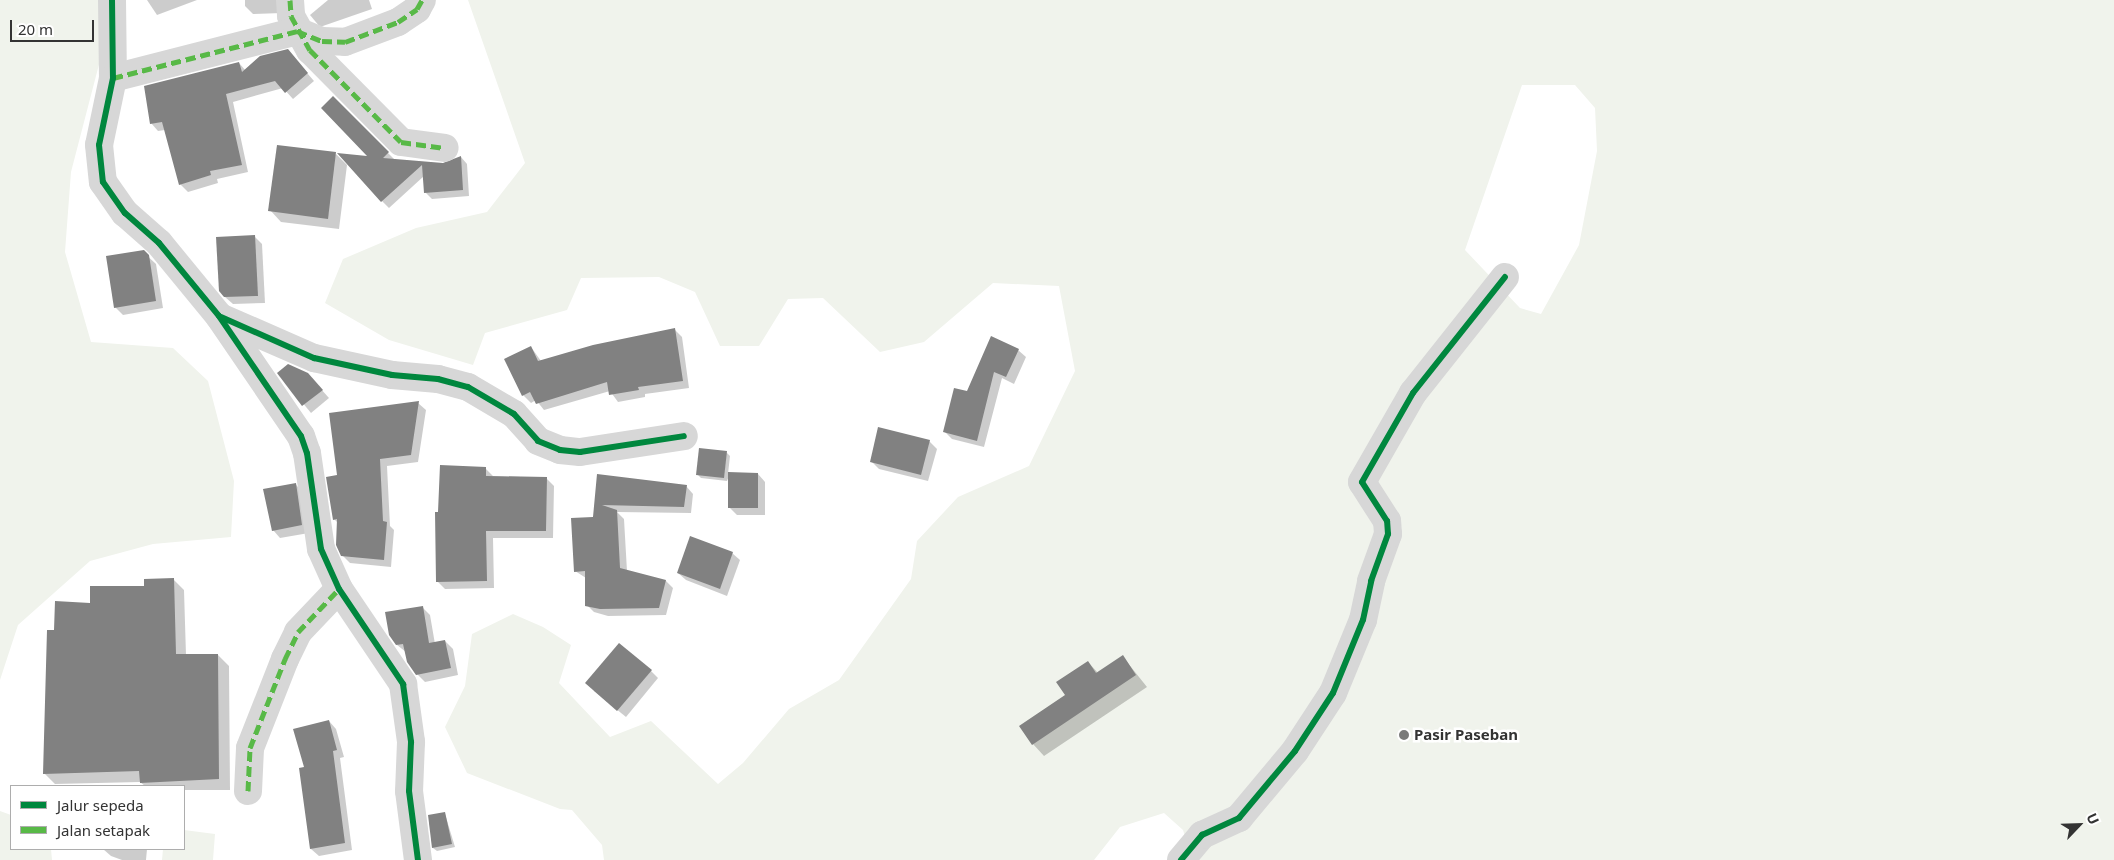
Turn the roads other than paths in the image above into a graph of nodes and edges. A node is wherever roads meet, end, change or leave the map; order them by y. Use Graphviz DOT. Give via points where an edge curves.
graph roads {
  1 [pos="112,0"];
  2 [pos="290,0"];
  3 [pos="422,0"];
  4 [pos="297,31"];
  5 [pos="113,78"];
  6 [pos="445,148"];
  7 [pos="1505,277"];
  8 [pos="219,316"];
  9 [pos="684,436"];
  10 [pos="339,589"];
  11 [pos="248,791"];
  12 [pos="418,860"];
  13 [pos="1181,860"];
  1 -- 5 [label="street"];
  2 -- 4 [label="street" via="291,16"];
  3 -- 4 [label="street" via="417,9 398,22 345,42 322,41"];
  4 -- 5 [label="street"];
  4 -- 6 [label="street" via="326,68 401,142"];
  5 -- 8 [label="street" via="99,145 103,182 125,213 159,243"];
  7 -- 13 [label="street" via="1413,392 1362,482 1387,521 1388,534 1371,581 1357,638 1333,694 1295,751 1239,818 1202,835"];
  8 -- 9 [label="street" via="314,358 392,375 438,379 468,386 514,414 538,441 560,450 580,452"];
  8 -- 10 [label="street" via="301,436 307,453 320,549"];
  10 -- 11 [label="street" via="298,632 285,659 250,748"];
  10 -- 12 [label="street" via="403,684 412,742 409,792"];
}
